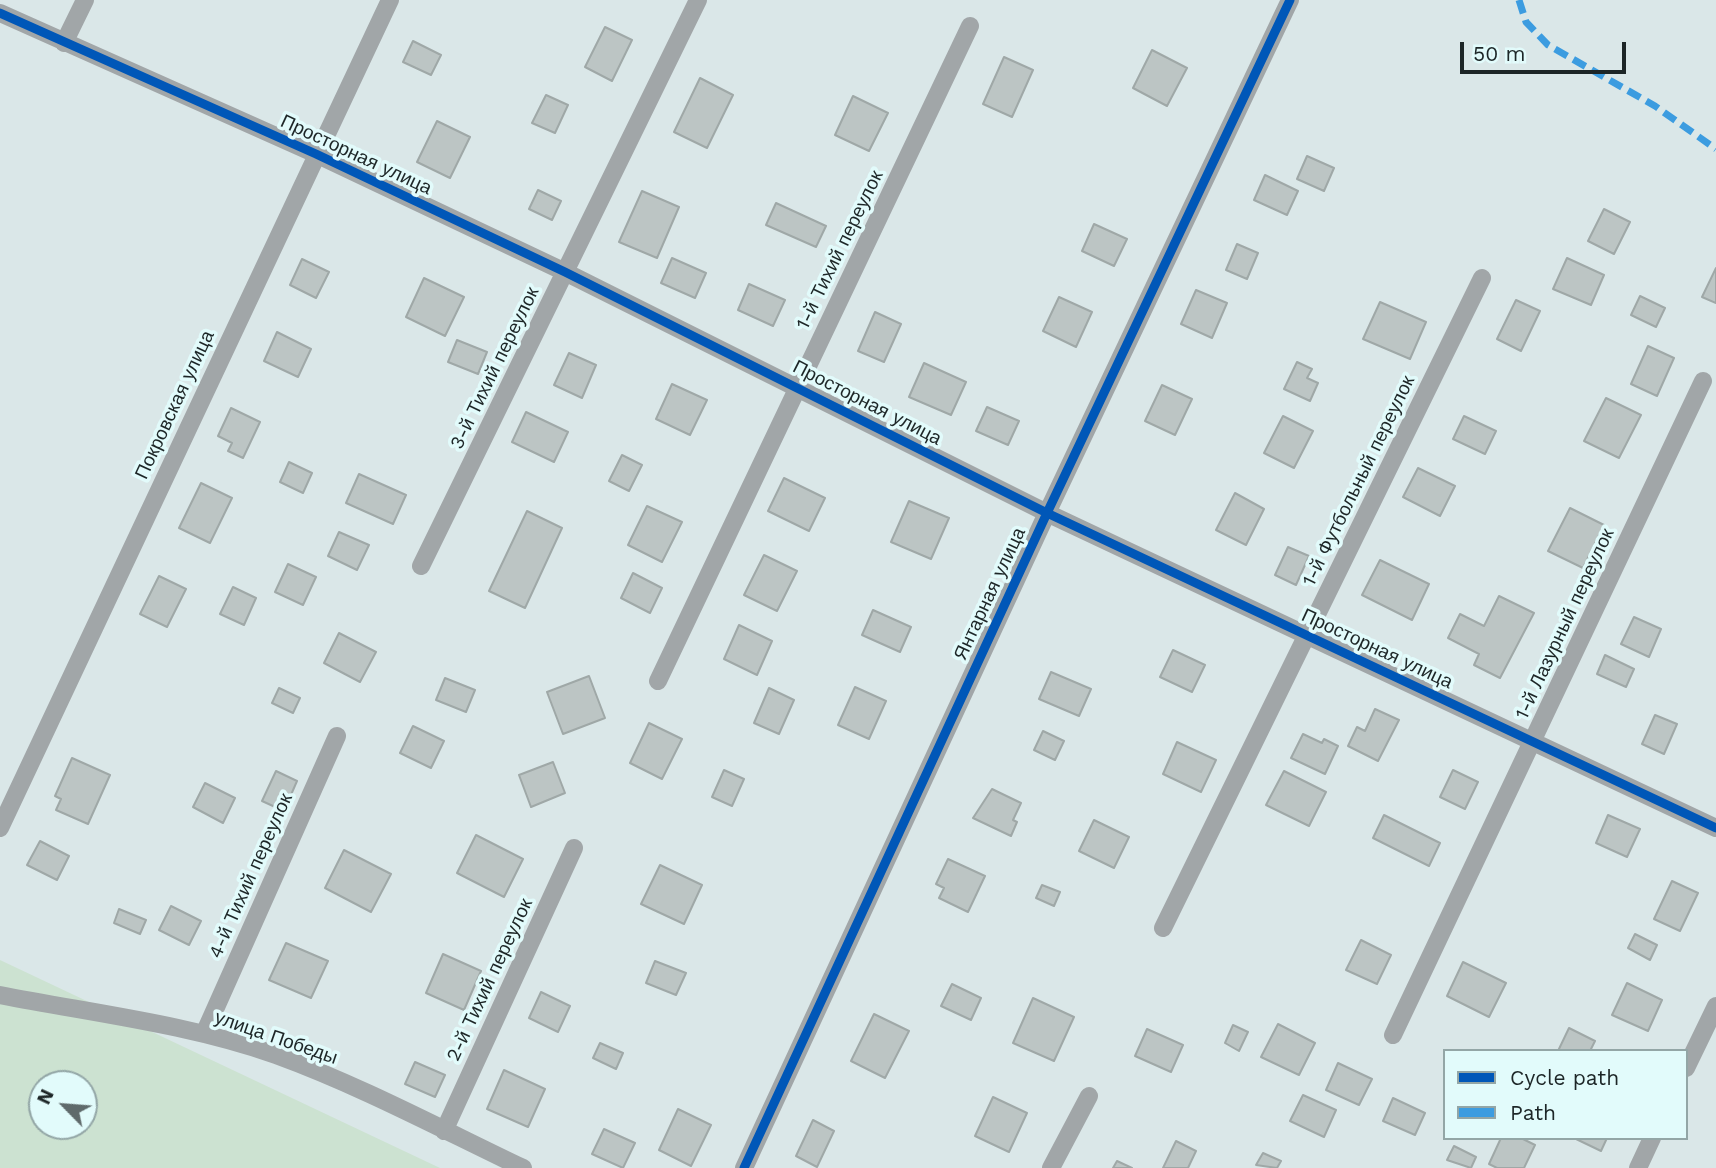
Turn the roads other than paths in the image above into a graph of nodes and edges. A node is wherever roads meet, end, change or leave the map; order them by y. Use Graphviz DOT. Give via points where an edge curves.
graph roads {
  1 [pos="85,0"];
  2 [pos="390,0"];
  3 [pos="698,0"];
  4 [pos="1290,0"];
  5 [pos="0,13"];
  6 [pos="970,26"];
  7 [pos="64,43"];
  8 [pos="316,154"];
  9 [pos="565,272"];
  10 [pos="1482,278"];
  11 [pos="1703,382"];
  12 [pos="798,388"];
  13 [pos="1047,513"];
  14 [pos="421,566"];
  15 [pos="1307,635"];
  16 [pos="658,681"];
  17 [pos="337,736"];
  18 [pos="1533,741"];
  19 [pos="0,828"];
  20 [pos="1716,828"];
  21 [pos="574,848"];
  22 [pos="1163,928"];
  23 [pos="0,995"];
  24 [pos="1716,1006"];
  25 [pos="204,1034"];
  26 [pos="1393,1035"];
  27 [pos="1688,1064"];
  28 [pos="1089,1096"];
  29 [pos="444,1131"];
  30 [pos="1651,1140"];
  31 [pos="523,1168"];
  32 [pos="744,1168"];
  33 [pos="1051,1168"];
  34 [pos="1638,1168"];
  1 -- 7 [label="street"];
  2 -- 8 [label="street, Покровская улица"];
  3 -- 9 [label="street, 3-й Тихий переулок"];
  4 -- 13 [label="street, Янтарная улица"];
  5 -- 7 [label="street, Просторная улица"];
  6 -- 12 [label="street, 1-й Тихий переулок"];
  7 -- 8 [label="street, Просторная улица"];
  8 -- 9 [label="street, Просторная улица"];
  8 -- 19 [label="street, Покровская улица"];
  9 -- 12 [label="street, Просторная улица"];
  9 -- 14 [label="street, 3-й Тихий переулок"];
  10 -- 15 [label="street, 1-й Футбольный переулок"];
  11 -- 18 [label="street, 1-й Лазурный переулок"];
  12 -- 13 [label="street, Просторная улица"];
  12 -- 16 [label="street, 1-й Тихий переулок"];
  13 -- 15 [label="street, Просторная улица"];
  13 -- 32 [label="street, Янтарная улица"];
  15 -- 18 [label="street, Просторная улица"];
  15 -- 22 [label="street, 1-й Футбольный переулок"];
  17 -- 25 [label="street, 4-й Тихий переулок"];
  18 -- 20 [label="street, Просторная улица"];
  18 -- 26 [label="street, 1-й Лазурный переулок"];
  21 -- 29 [label="street, 2-й Тихий переулок"];
  23 -- 25 [label="street, улица Победы"];
  24 -- 27 [label="street"];
  25 -- 29 [label="street, улица Победы" via="274,1055 351,1086"];
  28 -- 33 [label="street"];
  29 -- 31 [label="street, улица Победы"];
  30 -- 34 [label="street"];
}
